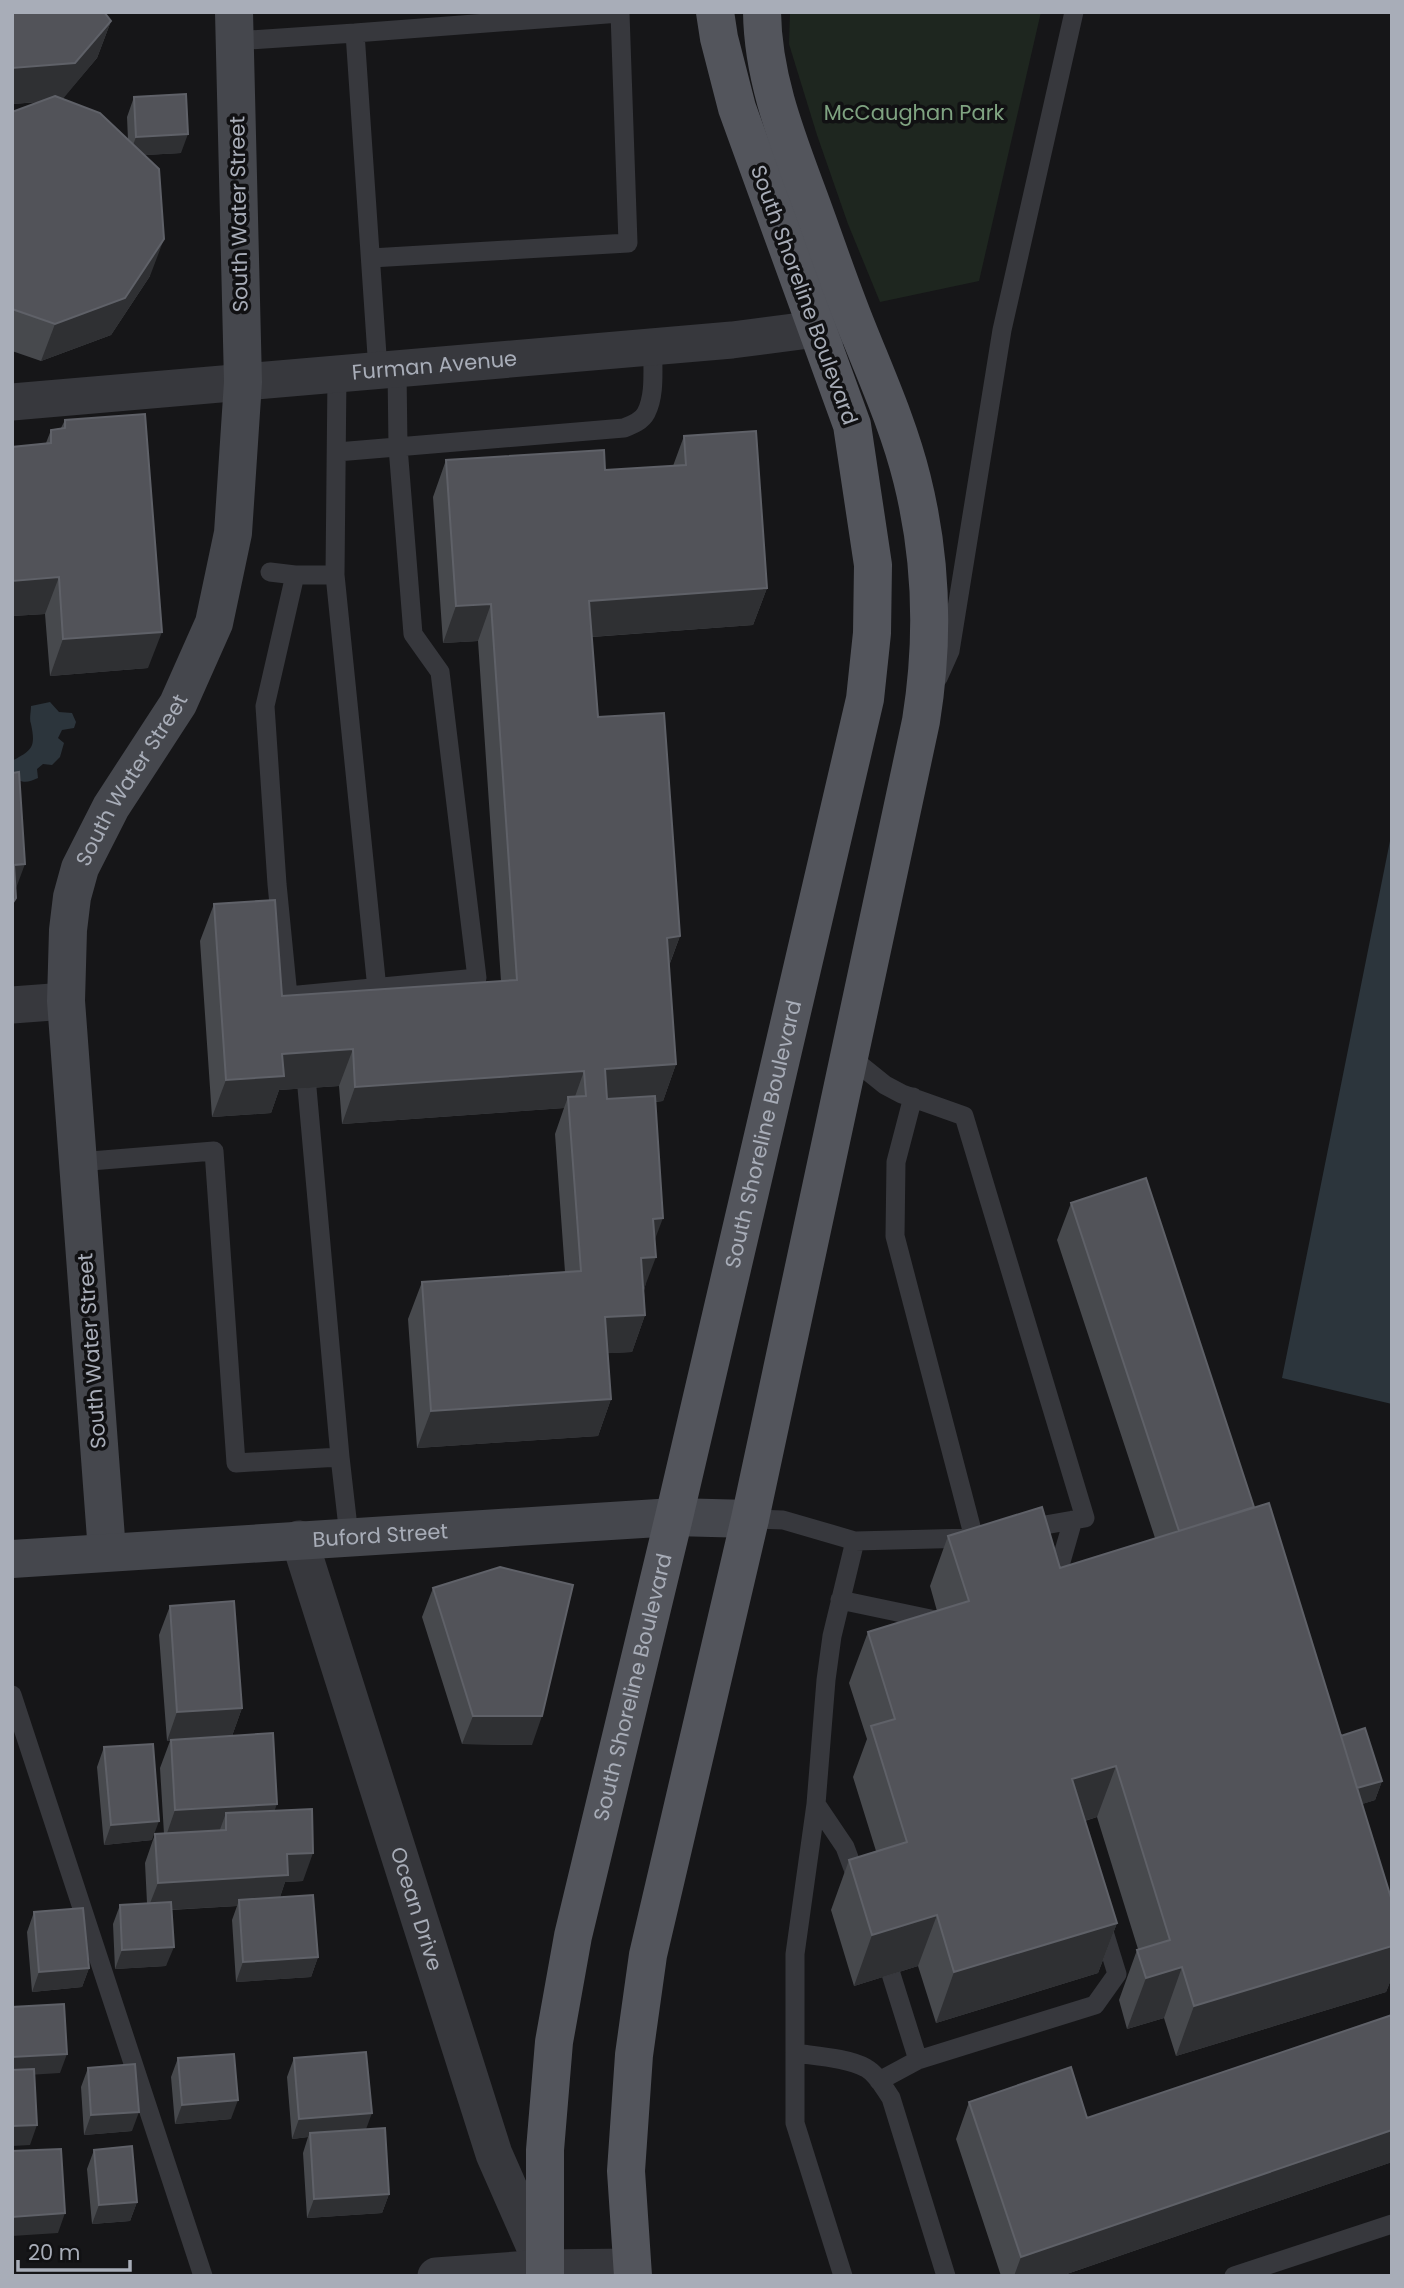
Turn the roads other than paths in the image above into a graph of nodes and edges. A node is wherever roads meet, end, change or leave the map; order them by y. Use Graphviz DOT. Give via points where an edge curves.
graph roads {
  1 [pos="715,12"];
  2 [pos="762,12"];
  3 [pos="1074,12"];
  4 [pos="234,27"];
  5 [pos="355,33"];
  6 [pos="371,258"];
  7 [pos="855,324"];
  8 [pos="817,329"];
  9 [pos="653,346"];
  10 [pos="387,369"];
  11 [pos="337,373"];
  12 [pos="243,382"];
  13 [pos="12,401"];
  14 [pos="398,447"];
  15 [pos="337,452"];
  16 [pos="270,572"];
  17 [pos="295,575"];
  18 [pos="335,575"];
  19 [pos="920,721"];
  20 [pos="377,989"];
  21 [pos="299,995"];
  22 [pos="66,1000"];
  23 [pos="12,1005"];
  24 [pos="302,1019"];
  25 [pos="849,1056"];
  26 [pos="307,1088"];
  27 [pos="913,1097"];
  28 [pos="78,1162"];
  29 [pos="340,1457"];
  30 [pos="674,1517"];
  31 [pos="750,1519"];
  32 [pos="1079,1519"];
  33 [pos="349,1536"];
  34 [pos="987,1536"];
  35 [pos="299,1539"];
  36 [pos="855,1541"];
  37 [pos="107,1552"];
  38 [pos="12,1559"];
  39 [pos="1033,1591"];
  40 [pos="840,1600"];
  41 [pos="940,1621"];
  42 [pos="12,1695"];
  43 [pos="816,1804"];
  44 [pos="864,1900"];
  45 [pos="1096,1902"];
  46 [pos="891,1974"];
  47 [pos="795,2053"];
  48 [pos="918,2060"];
  49 [pos="879,2081"];
  50 [pos="1392,2224"];
  51 [pos="632,2271"];
  52 [pos="545,2272"];
  53 [pos="203,2276"];
  54 [pos="436,2276"];
  55 [pos="844,2276"];
  56 [pos="947,2276"];
  57 [pos="1234,2276"];
  1 -- 8 [label="main road, South Shoreline Boulevard" via="737,107"];
  2 -- 7 [label="main road, South Shoreline Boulevard" via="767,70 776,107"];
  3 -- 19 [label="lane" via="1002,330 950,651"];
  4 -- 5 [label="lane"];
  4 -- 12 [label="street, South Water Street"];
  5 -- 6 [label="lane"];
  5 -- 6 [label="lane" via="620,13 628,243"];
  6 -- 10 [label="lane"];
  7 -- 8 [label="street, Furman Avenue"];
  7 -- 19 [label="main road, South Shoreline Boulevard" via="894,419 912,479 925,551 931,617"];
  8 -- 9 [label="street, Furman Avenue"];
  8 -- 30 [label="main road, South Shoreline Boulevard" via="852,425 873,565 872,633 864,699"];
  9 -- 10 [label="street, Furman Avenue"];
  9 -- 14 [label="lane" via="646,414 624,428"];
  10 -- 11 [label="street, Furman Avenue"];
  10 -- 14 [label="lane"];
  11 -- 12 [label="street, Furman Avenue"];
  11 -- 15 [label="lane"];
  12 -- 13 [label="street, Furman Avenue"];
  12 -- 22 [label="street, South Water Street" via="233,533 214,623 178,704 111,807 80,869 68,930"];
  14 -- 15 [label="lane"];
  14 -- 20 [label="lane" via="413,634 440,672 477,978"];
  15 -- 18 [label="lane"];
  16 -- 17 [label="lane"];
  17 -- 18 [label="lane"];
  17 -- 21 [label="lane" via="265,706 288,996"];
  18 -- 20 [label="lane"];
  19 -- 25 [label="main road, South Shoreline Boulevard"];
  20 -- 21 [label="lane"];
  21 -- 24 [label="lane"];
  22 -- 23 [label="street"];
  22 -- 28 [label="street, South Water Street"];
  25 -- 27 [label="lane" via="885,1085"];
  25 -- 31 [label="main road, South Shoreline Boulevard"];
  26 -- 29 [label="lane"];
  27 -- 32 [label="lane" via="964,1116"];
  27 -- 34 [label="lane" via="896,1162 895,1236"];
  28 -- 29 [label="lane" via="214,1151 236,1463"];
  28 -- 37 [label="street, South Water Street"];
  29 -- 33 [label="lane"];
  30 -- 31 [label="street, Buford Street"];
  30 -- 33 [label="street, Buford Street"];
  30 -- 52 [label="main road, South Shoreline Boulevard" via="573,1936 554,2042 545,2150"];
  31 -- 36 [label="lane" via="783,1520"];
  31 -- 51 [label="main road, South Shoreline Boulevard" via="648,1955 634,2055 626,2171"];
  32 -- 34 [label="lane"];
  32 -- 39 [label="lane" via="1058,1572"];
  33 -- 35 [label="street, Buford Street"];
  34 -- 36 [label="lane"];
  35 -- 37 [label="street, Buford Street"];
  35 -- 52 [label="street, Ocean Drive" via="494,2154"];
  36 -- 40 [label="lane"];
  37 -- 38 [label="street, Buford Street"];
  40 -- 41 [label="lane"];
  40 -- 43 [label="lane" via="826,1680"];
  42 -- 53 [label="lane"];
  43 -- 44 [label="lane" via="845,1847"];
  43 -- 47 [label="lane" via="795,1954"];
  45 -- 48 [label="lane" via="1117,1974 1095,2005"];
  46 -- 48 [label="lane"];
  47 -- 49 [label="lane" via="866,2068"];
  47 -- 55 [label="lane" via="795,2123"];
  48 -- 49 [label="lane"];
  49 -- 56 [label="lane" via="891,2098"];
  50 -- 57 [label="lane"];
  51 -- 52 [label="street"];
  52 -- 54 [label="street"];
}
